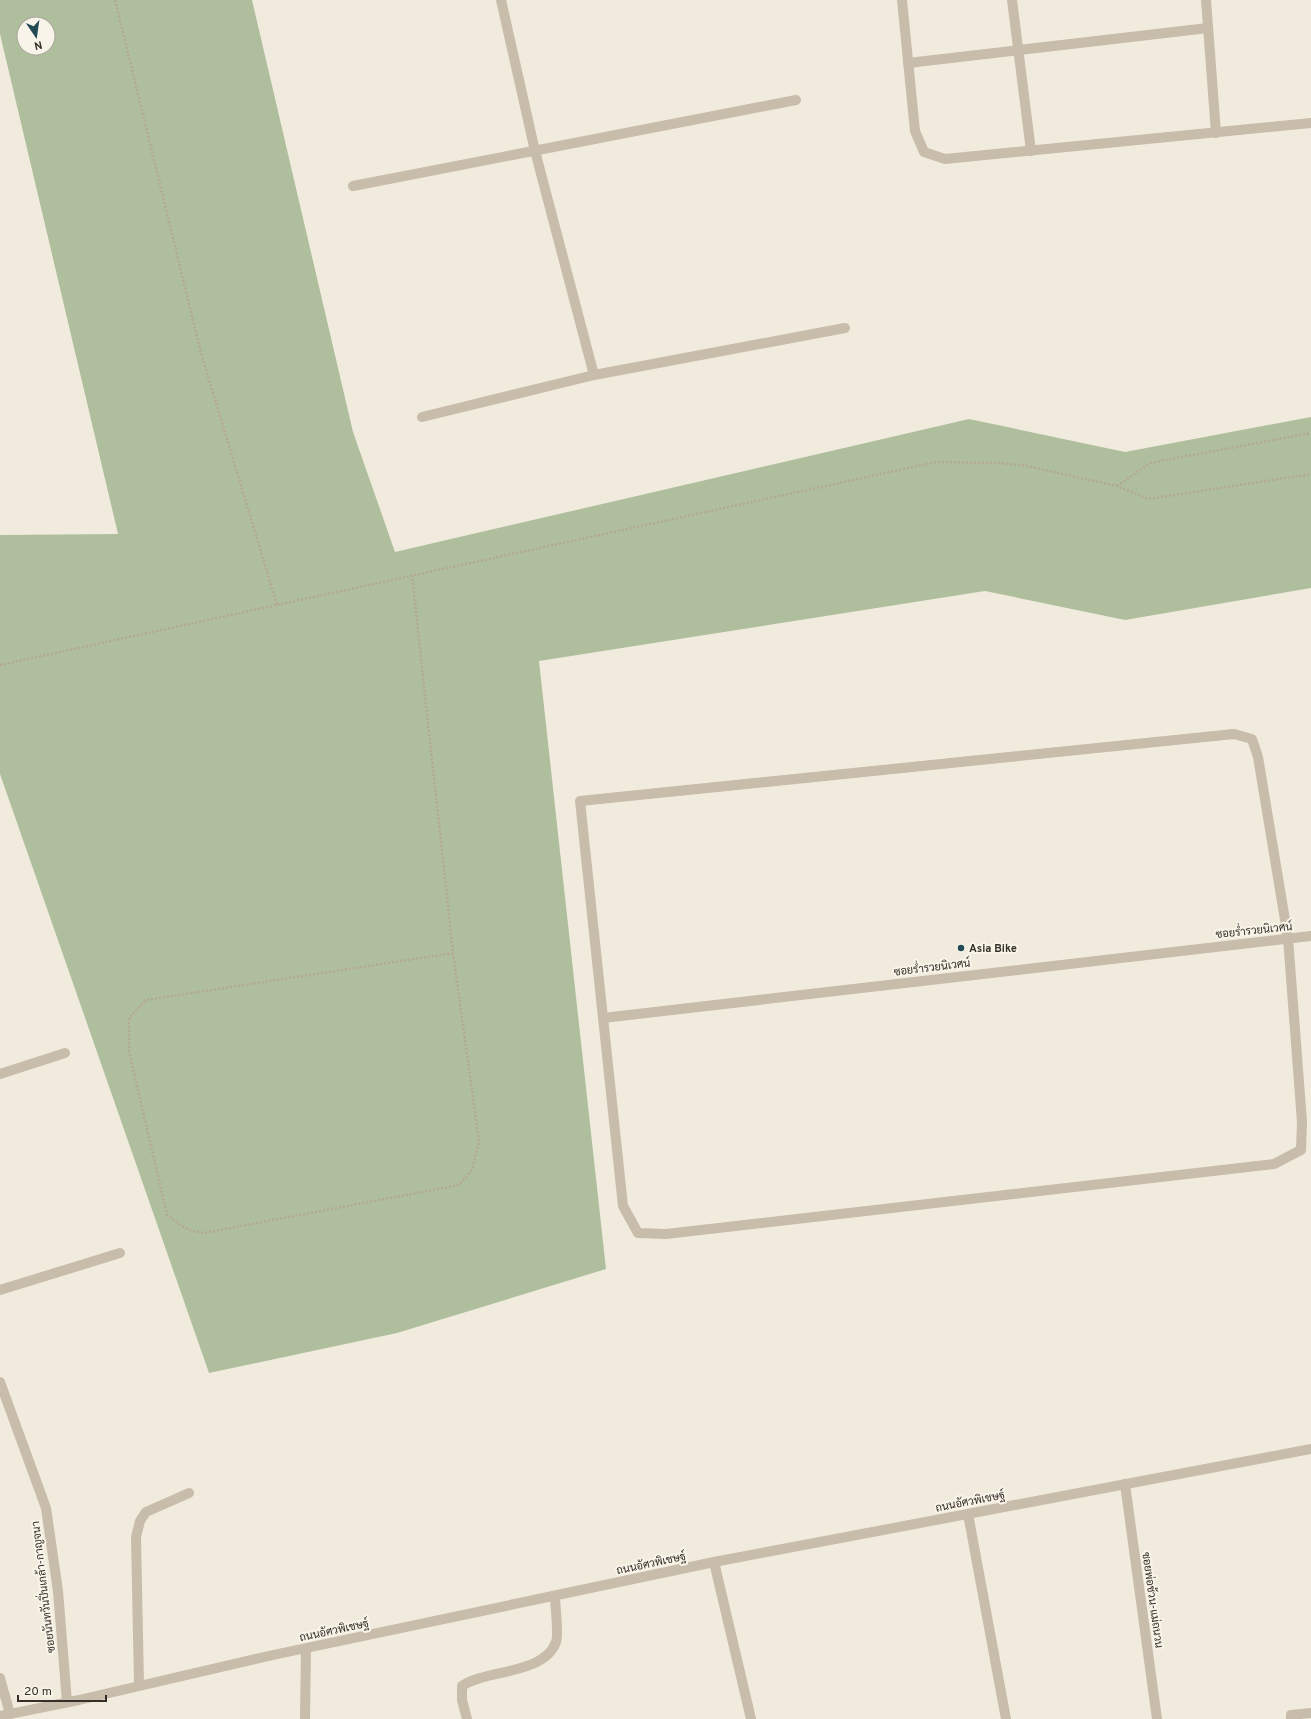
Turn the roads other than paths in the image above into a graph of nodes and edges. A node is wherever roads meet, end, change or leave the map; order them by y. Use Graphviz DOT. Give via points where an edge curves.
graph roads {
  1 [pos="500,0"];
  2 [pos="902,0"];
  3 [pos="1012,0"];
  4 [pos="1206,0"];
  5 [pos="1208,28"];
  6 [pos="1019,50"];
  7 [pos="908,63"];
  8 [pos="796,100"];
  9 [pos="1311,123"];
  10 [pos="1216,133"];
  11 [pos="536,151"];
  12 [pos="1031,151"];
  13 [pos="352,186"];
  14 [pos="845,328"];
  15 [pos="594,375"];
  16 [pos="422,418"];
  17 [pos="1311,936"];
  18 [pos="1288,938"];
  19 [pos="603,1018"];
  20 [pos="65,1053"];
  21 [pos="0,1074"];
  22 [pos="120,1253"];
  23 [pos="0,1290"];
  24 [pos="0,1382"];
  25 [pos="1311,1449"];
  26 [pos="1125,1484"];
  27 [pos="189,1493"];
  28 [pos="968,1514"];
  29 [pos="714,1562"];
  30 [pos="555,1596"];
  31 [pos="306,1649"];
  32 [pos="0,1678"];
  33 [pos="140,1686"];
  34 [pos="67,1702"];
  35 [pos="1311,1713"];
  36 [pos="10,1714"];
  37 [pos="0,1716"];
  38 [pos="305,1719"];
  39 [pos="467,1719"];
  40 [pos="751,1719"];
  41 [pos="1006,1719"];
  42 [pos="1157,1719"];
  43 [pos="1291,1719"];
  1 -- 11 [label="street"];
  2 -- 7 [label="street"];
  3 -- 6 [label="street"];
  4 -- 5 [label="street"];
  5 -- 6 [label="street"];
  5 -- 10 [label="street"];
  6 -- 7 [label="street"];
  6 -- 12 [label="street"];
  7 -- 12 [label="street" via="915,131 924,152 945,159"];
  8 -- 11 [label="street"];
  9 -- 10 [label="street"];
  10 -- 12 [label="street"];
  11 -- 13 [label="street"];
  11 -- 15 [label="street"];
  14 -- 15 [label="street"];
  15 -- 16 [label="street"];
  17 -- 18 [label="street, ซอยร่ำรวยนิเวศน์"];
  18 -- 19 [label="street, ซอยร่ำรวยนิเวศน์"];
  18 -- 19 [label="street" via="1258,757 1252,739 1234,734 580,801"];
  18 -- 19 [label="street" via="1302,1122 1301,1150 1274,1164 666,1234 638,1233 623,1206"];
  20 -- 21 [label="street"];
  22 -- 23 [label="street"];
  24 -- 34 [label="street, ซอยนันทวันปิ่นเกล้า-กาญจนา" via="46,1508 58,1591"];
  25 -- 26 [label="street, ถนนอัศวพิเชษฐ์"];
  26 -- 28 [label="street, ถนนอัศวพิเชษฐ์"];
  26 -- 42 [label="street, ซอยพ่อช้วน-แม่ถนวน"];
  27 -- 33 [label="street" via="146,1512 140,1521 136,1537"];
  28 -- 29 [label="street, ถนนอัศวพิเชษฐ์"];
  28 -- 41 [label="street"];
  29 -- 30 [label="street, ถนนอัศวพิเชษฐ์"];
  29 -- 40 [label="street"];
  30 -- 31 [label="street, ถนนอัศวพิเชษฐ์"];
  30 -- 39 [label="street" via="557,1641 549,1654 534,1663 470,1681 462,1686 462,1700"];
  31 -- 33 [label="street, ถนนอัศวพิเชษฐ์"];
  31 -- 38 [label="street"];
  32 -- 36 [label="street"];
  33 -- 34 [label="street, ถนนอัศวพิเชษฐ์"];
  34 -- 36 [label="street, ถนนอัศวพิเชษฐ์"];
  35 -- 43 [label="street" via="1291,1715"];
  36 -- 37 [label="street, ถนนอัศวพิเชษฐ์"];
}
